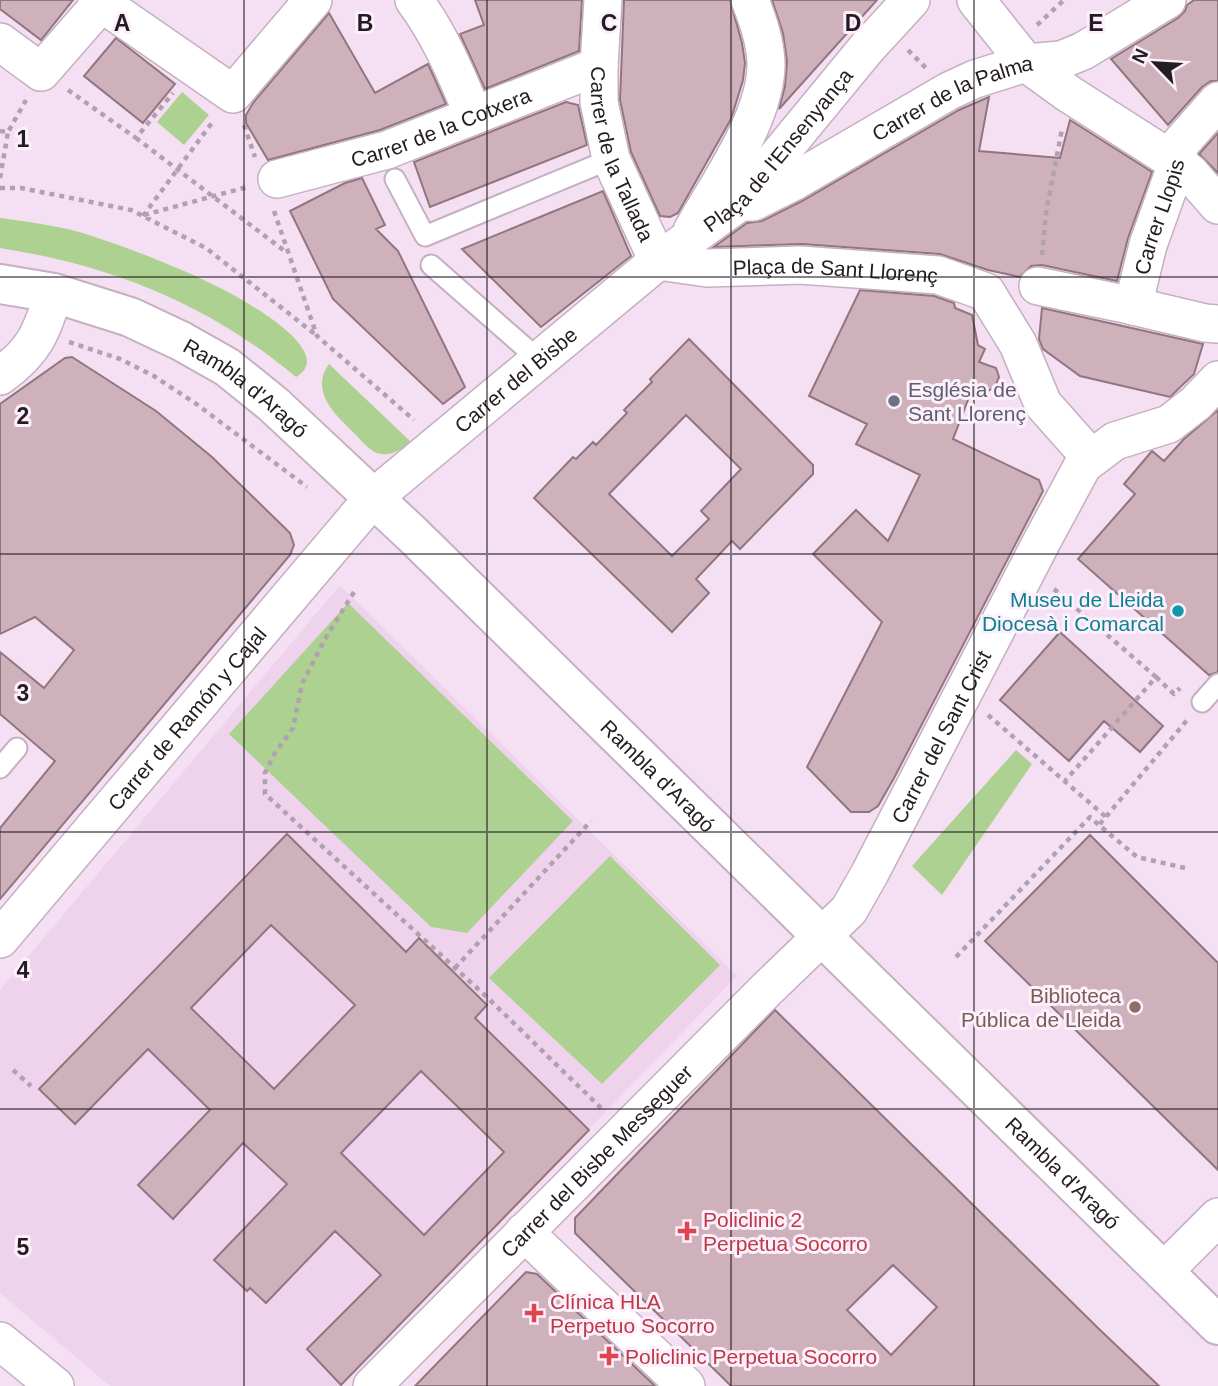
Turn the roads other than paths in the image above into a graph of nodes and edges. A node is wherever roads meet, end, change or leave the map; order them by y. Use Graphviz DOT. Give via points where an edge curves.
graph roads {
  1 [pos="313,0"];
  2 [pos="414,0"];
  3 [pos="603,0"];
  4 [pos="750,0"];
  5 [pos="911,0"];
  6 [pos="976,0"];
  7 [pos="1167,0"];
  8 [pos="101,1"];
  9 [pos="0,42"];
  10 [pos="1026,63"];
  11 [pos="599,66"];
  12 [pos="1218,102"];
  13 [pos="473,114"];
  14 [pos="611,159"];
  15 [pos="1177,163"];
  16 [pos="395,179"];
  17 [pos="271,181"];
  18 [pos="740,202"];
  19 [pos="1218,205"];
  20 [pos="689,237"];
  21 [pos="658,261"];
  22 [pos="431,265"];
  23 [pos="0,285"];
  24 [pos="54,293"];
  25 [pos="1133,306"];
  26 [pos="1021,314"];
  27 [pos="1218,324"];
  28 [pos="538,359"];
  29 [pos="0,376"];
  30 [pos="1218,380"];
  31 [pos="1091,458"];
  32 [pos="373,498"];
  33 [pos="1218,684"];
  34 [pos="1202,702"];
  35 [pos="17,748"];
  36 [pos="0,768"];
  37 [pos="823,936"];
  38 [pos="0,939"];
  39 [pos="1218,1217"];
  40 [pos="524,1232"];
  41 [pos="1163,1272"];
  42 [pos="1218,1325"];
  43 [pos="0,1341"];
  44 [pos="55,1386"];
  45 [pos="372,1386"];
  46 [pos="686,1386"];
  1 -- 8 [label="street" via="233,94"];
  2 -- 13 [label="street" via="431,23"];
  3 -- 11 [label="street, Carrer de la Tallada"];
  4 -- 20 [label="street" via="762,31 766,64 762,98"];
  5 -- 18 [label="street, Plaça de l'Ensenyança"];
  6 -- 10 [label="street"];
  7 -- 10 [label="street, Carrer de la Palma" via="1083,51 1061,60"];
  8 -- 9 [label="street" via="41,72"];
  10 -- 15 [label="street"];
  10 -- 18 [label="street, Carrer de la Palma" via="949,91 793,182 753,202"];
  11 -- 13 [label="street, Carrer de la Cotxera"];
  11 -- 14 [label="street, Carrer de la Tallada" via="599,102"];
  12 -- 15 [label="street, Carrer Llopis" via="1180,144"];
  13 -- 17 [label="street, Carrer de la Cotxera" via="387,150"];
  14 -- 16 [label="lane" via="425,236"];
  14 -- 21 [label="street, Carrer de la Tallada"];
  15 -- 19 [label="street"];
  15 -- 25 [label="street, Carrer Llopis" via="1148,245"];
  18 -- 20 [label="street, Plaça de l'Ensenyança"];
  20 -- 21 [label="street, Plaça de l'Ensenyança"];
  21 -- 26 [label="street, Plaça de Sant Llorenç" via="707,268 800,265 938,275 986,292"];
  21 -- 28 [label="street, Carrer del Bisbe"];
  22 -- 28 [label="lane"];
  23 -- 24 [label="main road, Rambla d'Aragó"];
  24 -- 29 [label="street" via="41,334 30,351"];
  24 -- 32 [label="main road, Rambla d'Aragó" via="130,317 227,367"];
  25 -- 26 [label="street"];
  25 -- 27 [label="street"];
  26 -- 31 [label="street" via="1043,404"];
  28 -- 32 [label="street, Carrer del Bisbe"];
  30 -- 31 [label="street" via="1169,425 1115,441"];
  31 -- 37 [label="street, Carrer del Sant Crist" via="1068,491 861,891"];
  32 -- 37 [label="main road, Rambla d'Aragó"];
  32 -- 38 [label="street, Carrer de Ramón y Cajal"];
  33 -- 34 [label="lane"];
  35 -- 36 [label="lane"];
  37 -- 40 [label="street, Carrer del Bisbe Messeguer"];
  37 -- 41 [label="main road, Rambla d'Aragó"];
  39 -- 41 [label="street"];
  40 -- 45 [label="street, Carrer del Bisbe Messeguer"];
  40 -- 46 [label="street"];
  41 -- 42 [label="main road, Rambla d'Aragó"];
  43 -- 44 [label="street"];
}
